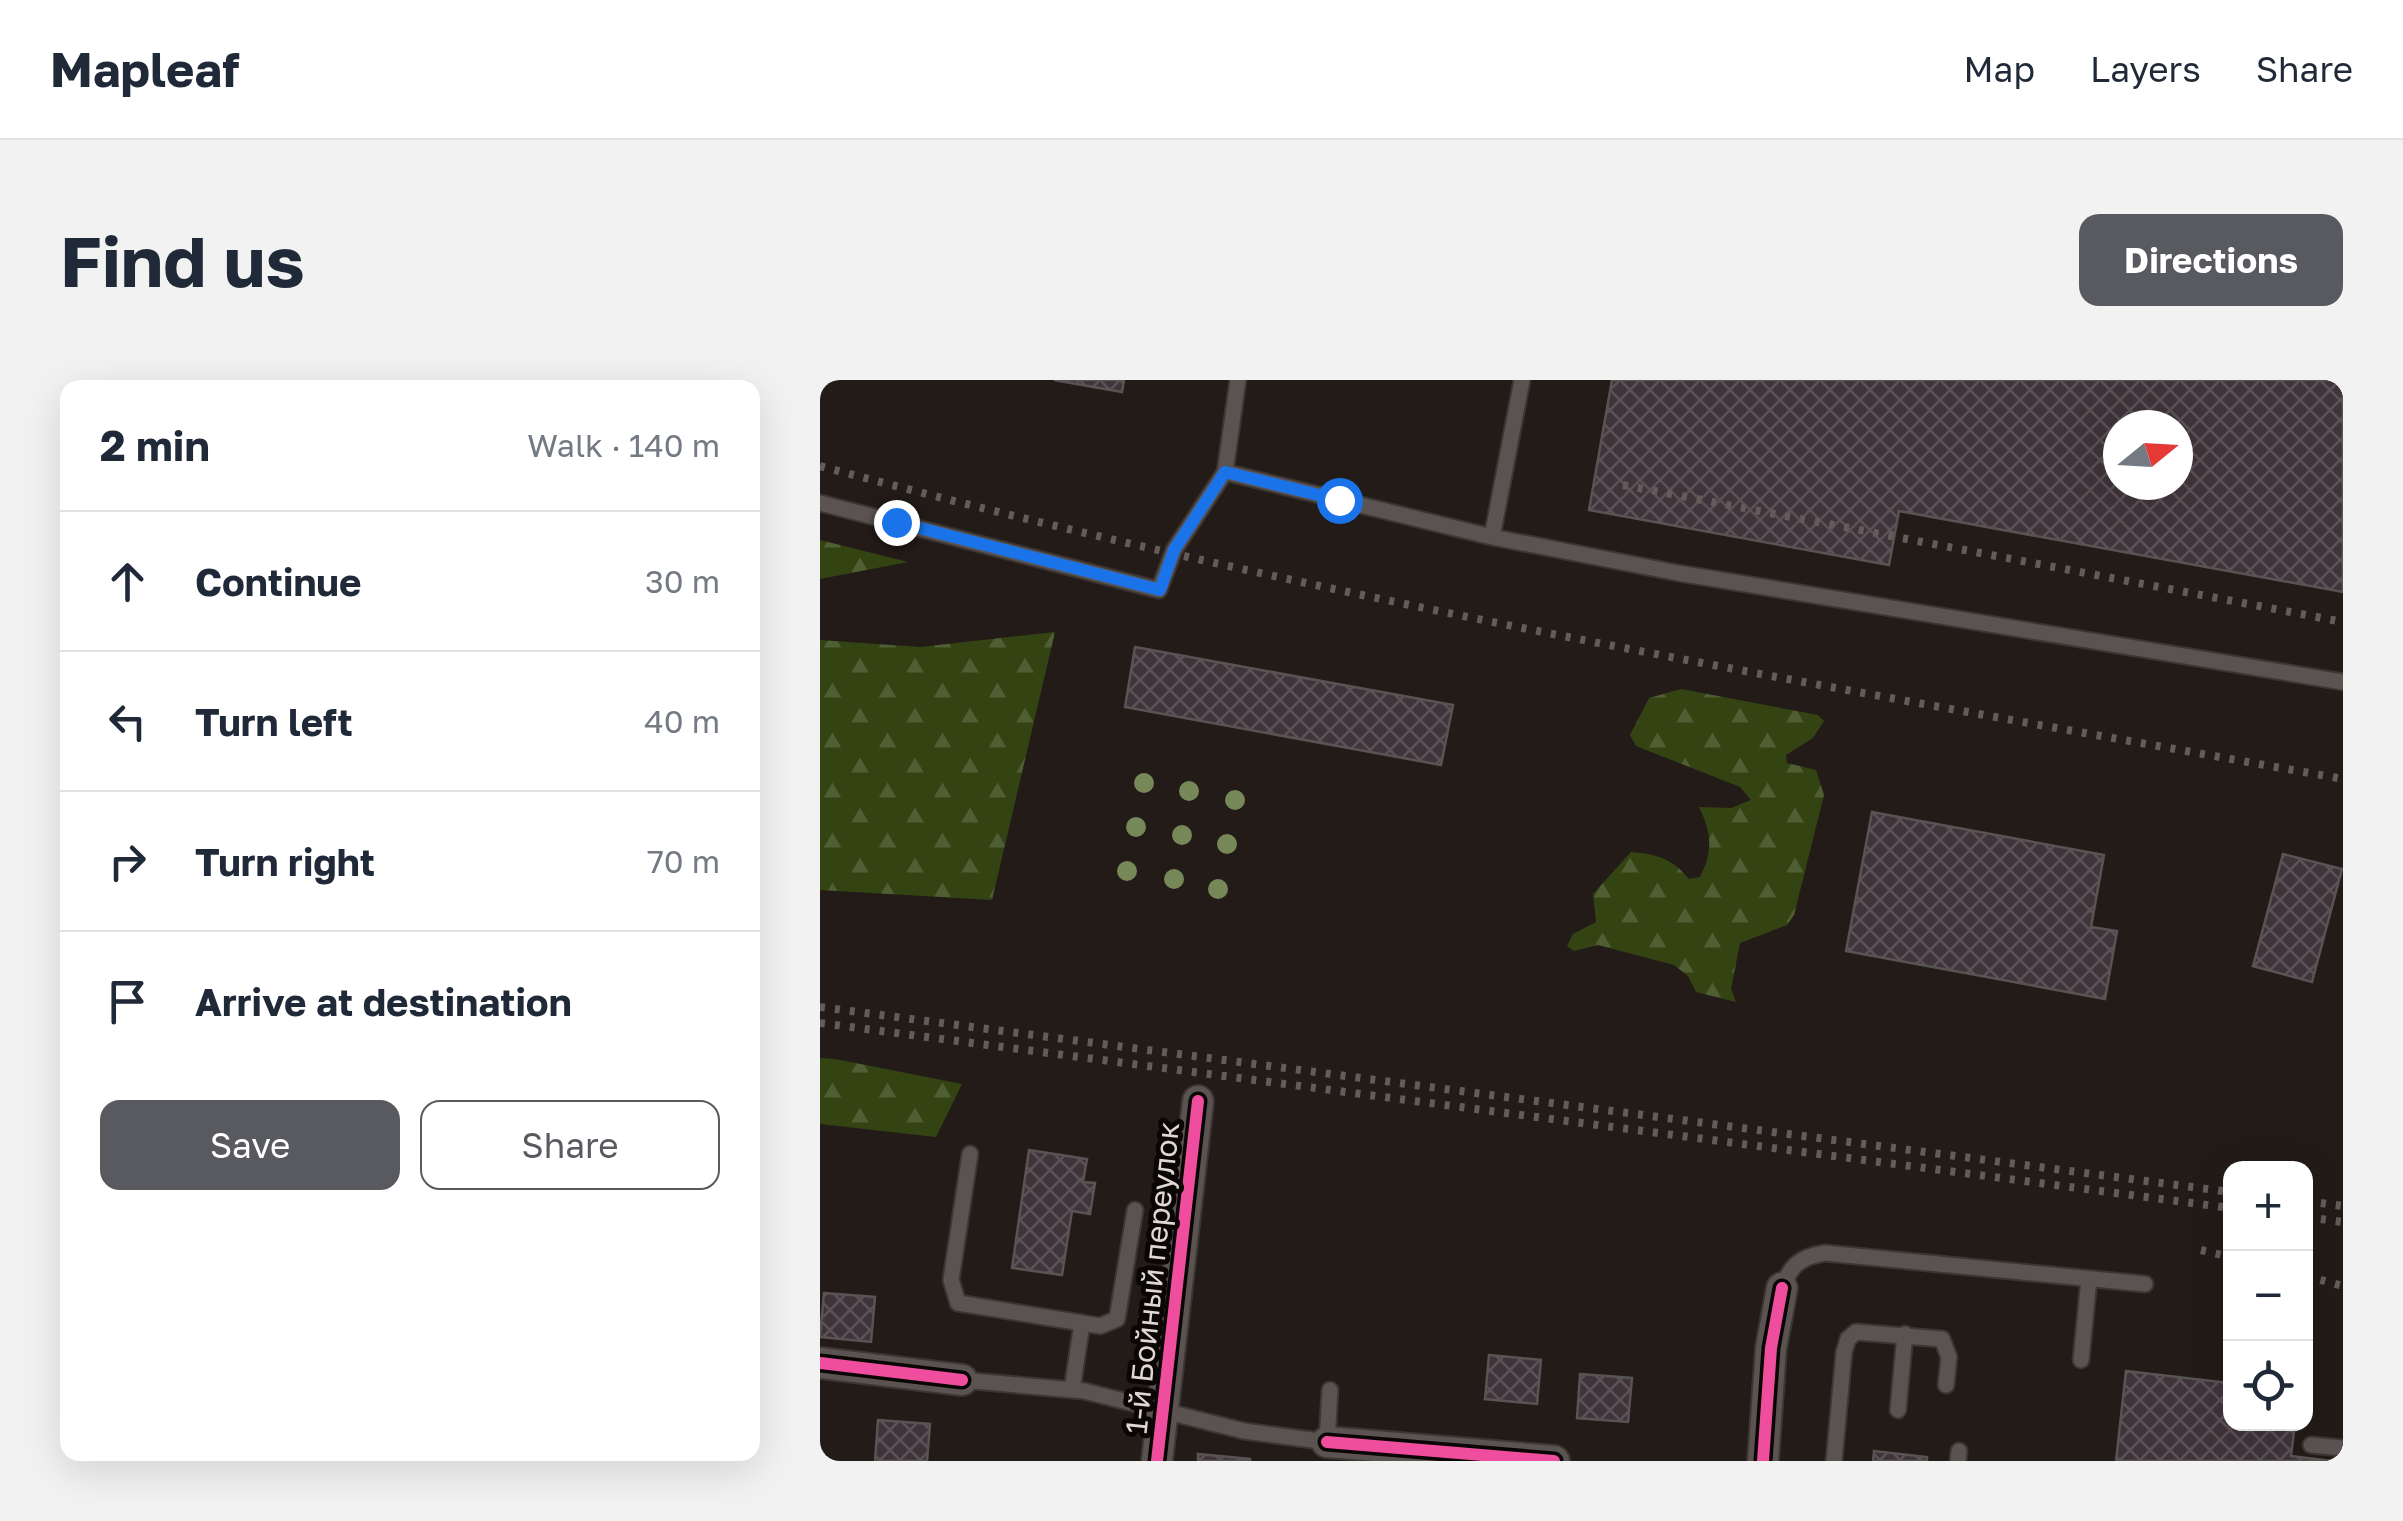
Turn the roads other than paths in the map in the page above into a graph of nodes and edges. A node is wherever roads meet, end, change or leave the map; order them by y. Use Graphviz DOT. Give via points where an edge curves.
graph roads {
  1 [pos="1238,380"];
  2 [pos="1522,380"];
  3 [pos="1225,472"];
  4 [pos="820,502"];
  5 [pos="1492,537"];
  6 [pos="2343,682"];
  7 [pos="1198,1101"];
  8 [pos="970,1154"];
  9 [pos="1135,1210"];
  10 [pos="2089,1279"];
  11 [pos="2145,1284"];
  12 [pos="1782,1288"];
  13 [pos="1082,1323"];
  14 [pos="1905,1334"];
  15 [pos="2081,1360"];
  16 [pos="820,1362"];
  17 [pos="962,1380"];
  18 [pos="1946,1385"];
  19 [pos="1072,1390"];
  20 [pos="1330,1390"];
  21 [pos="1898,1410"];
  22 [pos="1162,1414"];
  23 [pos="1327,1442"];
  24 [pos="2310,1444"];
  25 [pos="2343,1448"];
  26 [pos="1157,1461"];
  27 [pos="1554,1461"];
  28 [pos="1763,1461"];
  29 [pos="1834,1461"];
  1 -- 3 [label="lane"];
  2 -- 5 [label="lane"];
  3 -- 4 [label="lane" via="1174,550 1160,590"];
  3 -- 5 [label="lane"];
  5 -- 6 [label="lane"];
  7 -- 22 [label="street, 1-й Бойный переулок"];
  8 -- 13 [label="lane" via="951,1280 958,1303"];
  9 -- 13 [label="lane" via="1117,1319 1109,1325"];
  10 -- 11 [label="lane"];
  10 -- 12 [label="lane" via="1825,1253 1791,1266"];
  10 -- 15 [label="lane"];
  12 -- 28 [label="street"];
  13 -- 19 [label="lane"];
  14 -- 18 [label="lane" via="1947,1346"];
  14 -- 21 [label="lane"];
  14 -- 29 [label="lane" via="1867,1330 1848,1339"];
  16 -- 17 [label="street"];
  17 -- 19 [label="lane"];
  19 -- 22 [label="lane"];
  20 -- 23 [label="lane"];
  22 -- 23 [label="lane"];
  22 -- 26 [label="street, 1-й Бойный переулок"];
  23 -- 27 [label="street"];
  24 -- 25 [label="lane"];
}
